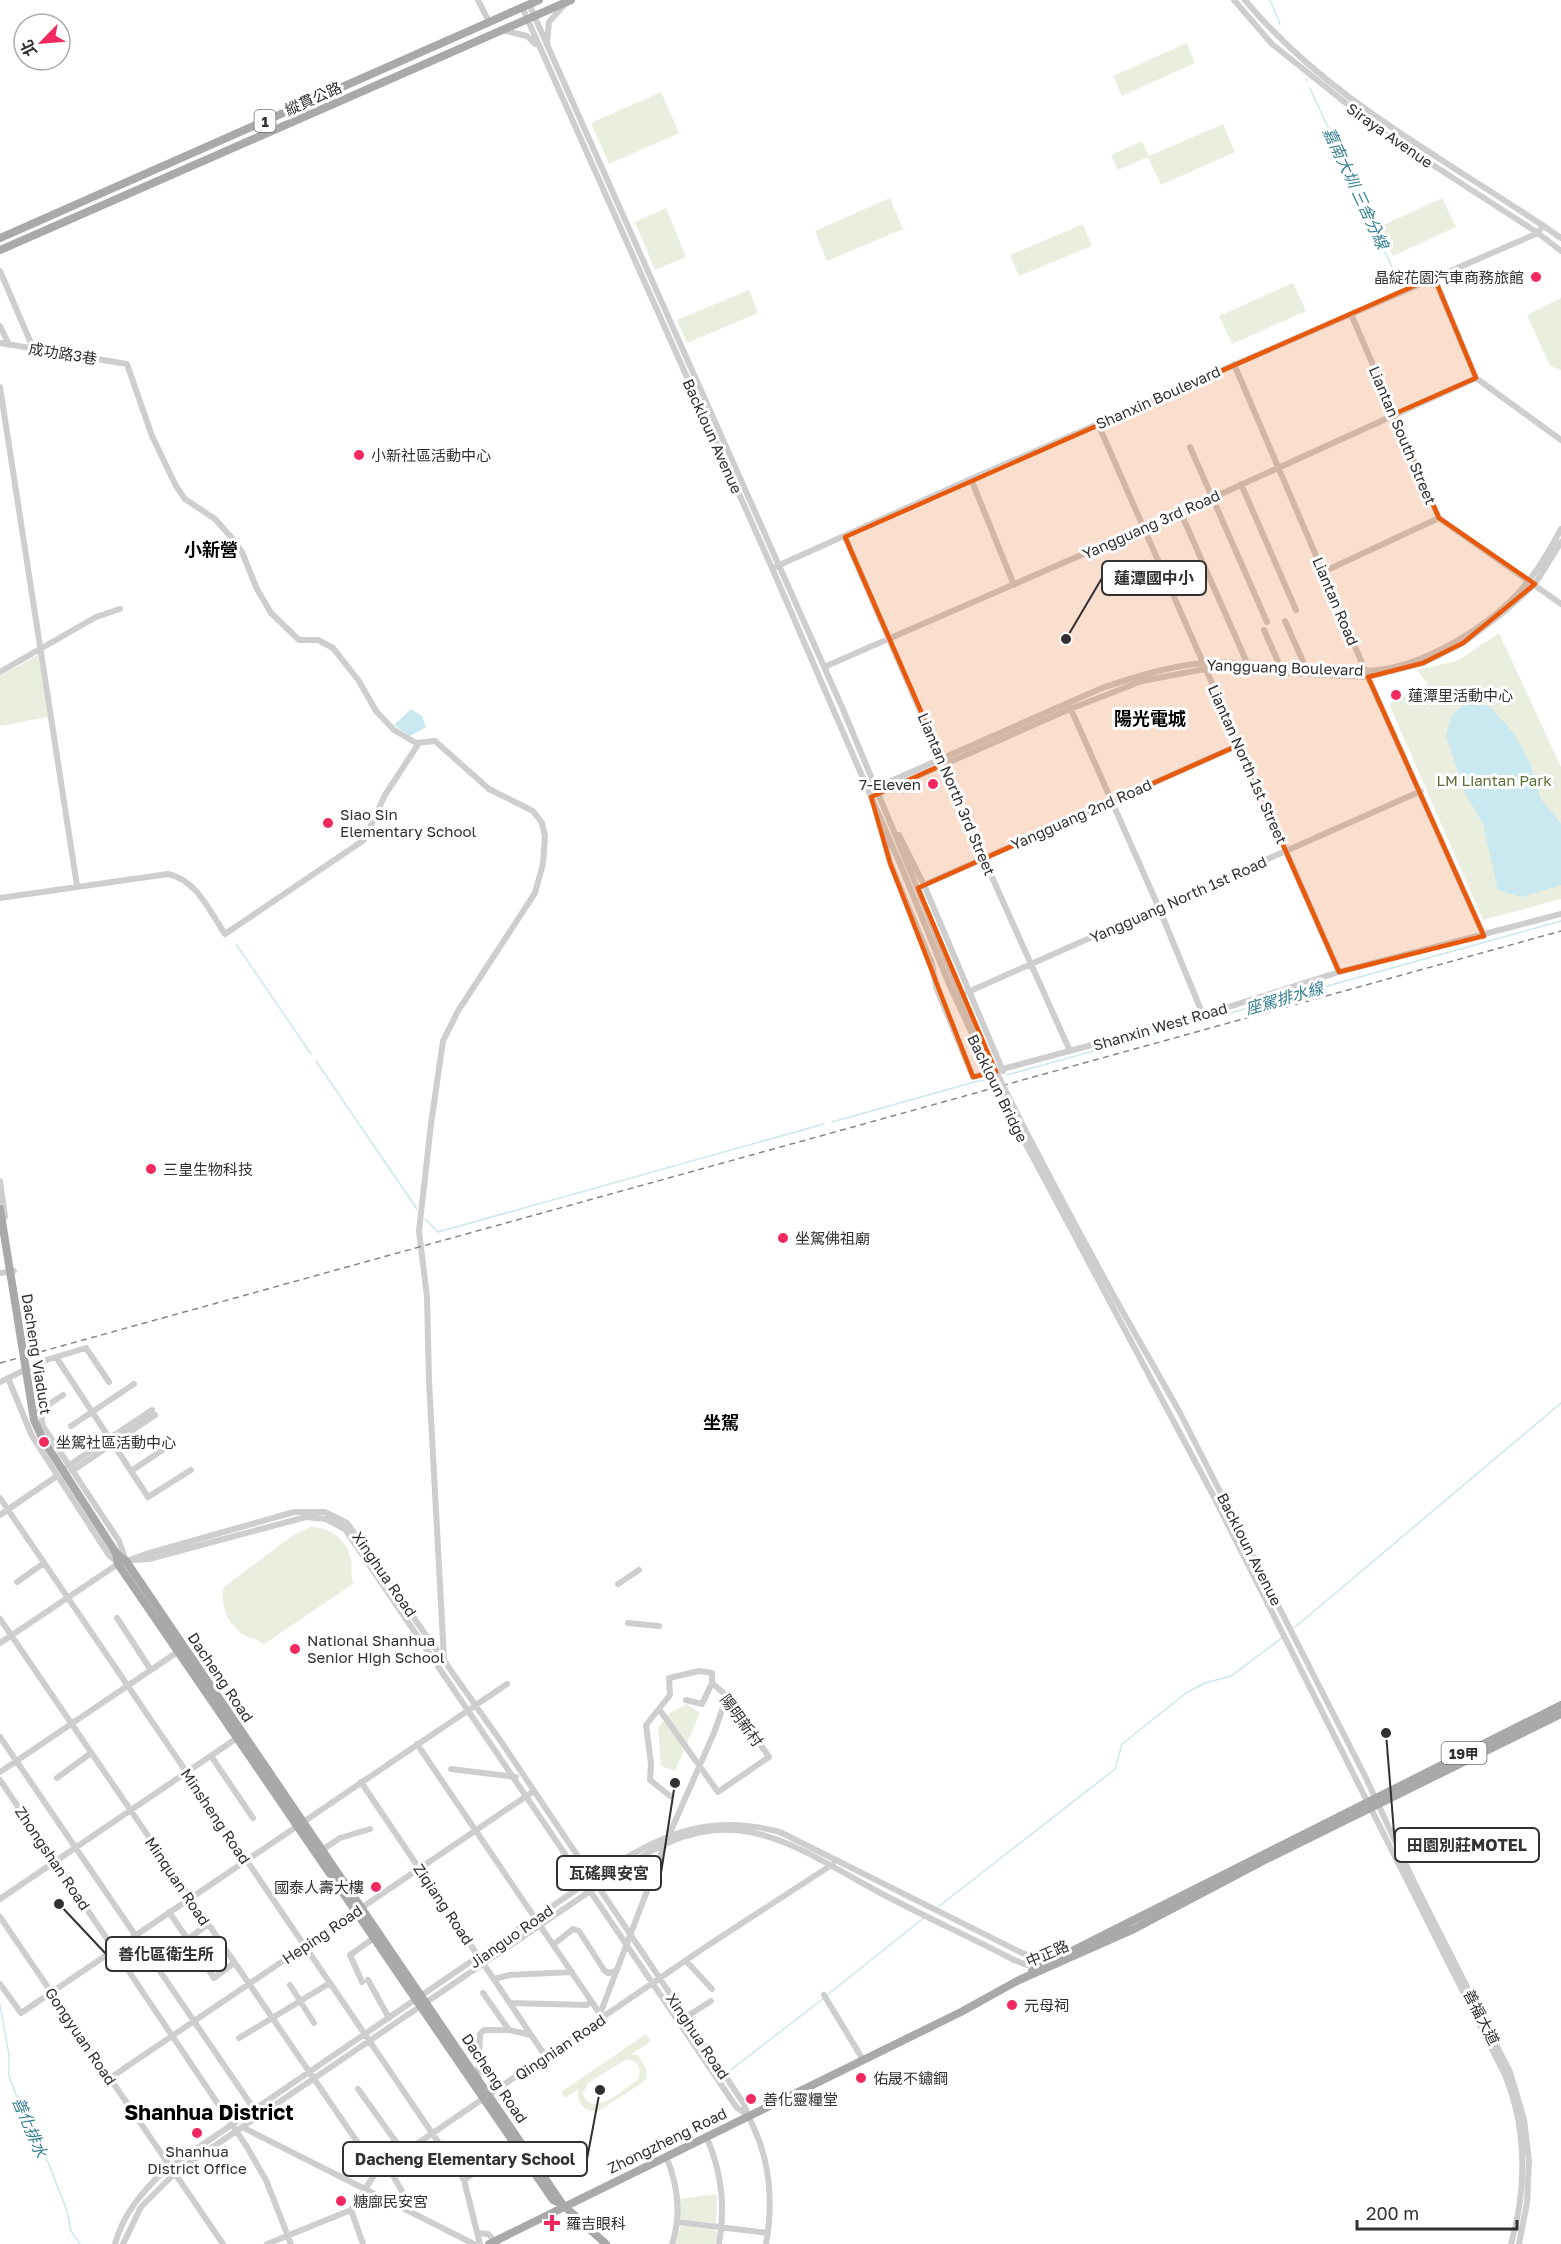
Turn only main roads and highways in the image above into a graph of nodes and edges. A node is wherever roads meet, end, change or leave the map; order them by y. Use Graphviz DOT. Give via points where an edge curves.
graph roads {
  1 [pos="539,0"];
  2 [pos="569,1"];
  3 [pos="0,238"];
  4 [pos="0,250"];
  5 [pos="0,1209"];
  6 [pos="122,1562"];
  7 [pos="1561,1705"];
  8 [pos="1561,1714"];
  9 [pos="1373,1802"];
  10 [pos="299,1823"];
  11 [pos="358,1910"];
  12 [pos="1068,1955"];
  13 [pos="1019,1980"];
  14 [pos="422,2001"];
  15 [pos="487,2097"];
  16 [pos="564,2205"];
  17 [pos="494,2243"];
  18 [pos="606,2244"];
  1 -- 3 [label="main road, 縱貫公路 / 1"];
  2 -- 4 [label="main road, 縱貫公路 / 1"];
  5 -- 6 [label="main road, Dacheng Viaduct, bridge" via="34,1420"];
  6 -- 10 [label="main road, Dacheng Road"];
  7 -- 9 [label="main road, 19甲"];
  8 -- 9 [label="main road, 19甲"];
  9 -- 12 [label="main road, 中正路 / 19甲"];
  10 -- 11 [label="main road, Dacheng Road"];
  10 -- 11 [label="main road, Dacheng Road" via="322,1850"];
  11 -- 14 [label="main road, Dacheng Road"];
  11 -- 14 [label="main road, Dacheng Road" via="374,1938"];
  12 -- 13 [label="main road, 中正路 / 19甲"];
  12 -- 13 [label="main road, 中正路 / 19甲" via="1040,1965"];
  13 -- 16 [label="main road, Zhongzheng Road / 19甲"];
  14 -- 15 [label="main road, Dacheng Road"];
  14 -- 15 [label="main road, Dacheng Road" via="478,2078"];
  15 -- 16 [label="main road, Dacheng Road"];
  16 -- 17 [label="main road, Zhongzheng Road / 19甲"];
  16 -- 18 [label="main road, Dacheng Road"];
}
